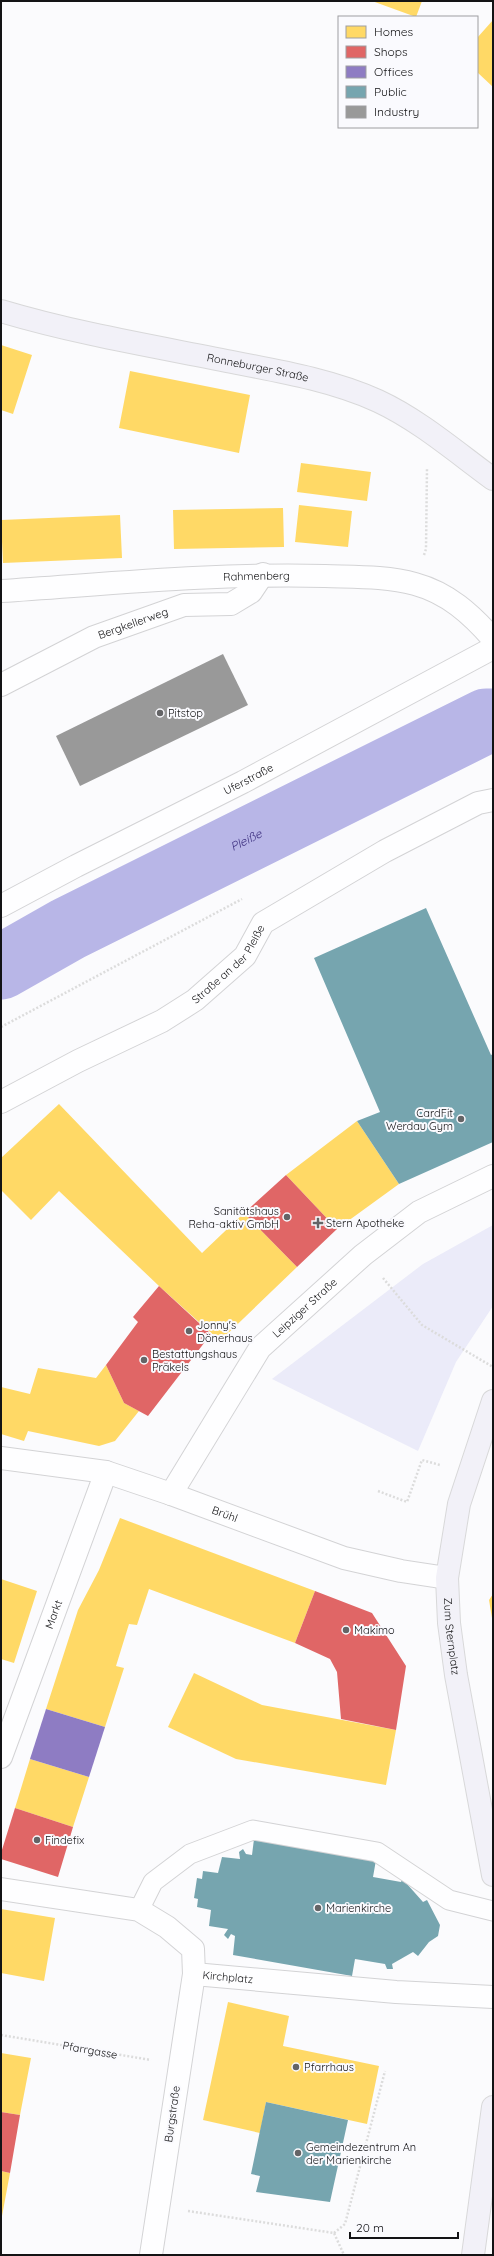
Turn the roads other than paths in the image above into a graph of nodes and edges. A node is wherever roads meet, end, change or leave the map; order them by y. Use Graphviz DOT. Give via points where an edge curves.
graph roads {
  1 [pos="1,311"];
  2 [pos="493,479"];
  3 [pos="263,574"];
  4 [pos="1,591"];
  5 [pos="493,639"];
  6 [pos="493,648"];
  7 [pos="1,685"];
  8 [pos="493,800"];
  9 [pos="1,906"];
  10 [pos="1,1102"];
  11 [pos="493,1176"];
  12 [pos="493,1401"];
  13 [pos="1,1458"];
  14 [pos="106,1472"];
  15 [pos="171,1494"];
  16 [pos="447,1578"];
  17 [pos="1,1756"];
  18 [pos="493,1875"];
  19 [pos="1,1889"];
  20 [pos="139,1910"];
  21 [pos="493,1910"];
  22 [pos="194,1974"];
  23 [pos="493,1997"];
  24 [pos="493,2107"];
  25 [pos="151,2255"];
  26 [pos="473,2255"];
  1 -- 2 [label="main road, Ronneburger Straße" via="49,325 287,373 339,387 377,401 409,418"];
  3 -- 4 [label="street, Rahmenberg"];
  3 -- 5 [label="street, Rahmenberg" via="382,579 414,584 444,596 471,615"];
  3 -- 7 [label="street, Bergkellerweg" via="251,592 231,604 184,605 94,637"];
  6 -- 9 [label="street, Uferstraße" via="243,782"];
  8 -- 10 [label="street, Straße an der Pleiße" via="478,802 385,851 263,923 246,956 195,1000 162,1021 78,1061"];
  11 -- 15 [label="street, Leipziger Straße" via="419,1212 364,1255 260,1348"];
  12 -- 16 [label="main road, Zum Sternplatz" via="468,1473 451,1540"];
  13 -- 14 [label="street, Brühl"];
  14 -- 15 [label="street, Brühl"];
  14 -- 17 [label="street, Markt"];
  15 -- 16 [label="street, Brühl" via="344,1558"];
  16 -- 18 [label="main road, Zum Sternplatz" via="449,1623 456,1675"];
  19 -- 20 [label="street, Kirchplatz"];
  20 -- 21 [label="lane" via="152,1882 190,1854 253,1830 376,1852 449,1900"];
  20 -- 22 [label="street, Kirchplatz" via="167,1927 193,1949"];
  22 -- 23 [label="street, Kirchplatz" via="396,1992"];
  22 -- 25 [label="street, Burgstraße"];
  24 -- 26 [label="main road"];
}
